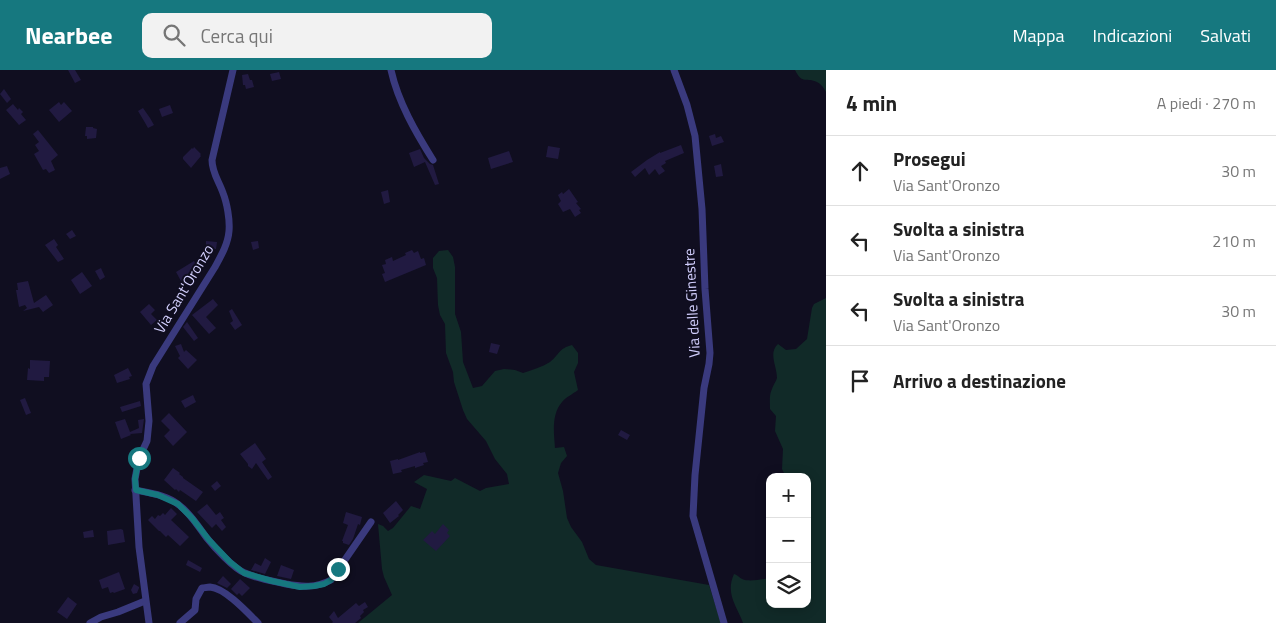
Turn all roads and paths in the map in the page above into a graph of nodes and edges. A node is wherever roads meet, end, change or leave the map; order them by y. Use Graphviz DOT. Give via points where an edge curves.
graph roads {
  1 [pos="233,70"];
  2 [pos="391,70"];
  3 [pos="674,70"];
  4 [pos="434,160"];
  5 [pos="136,490"];
  6 [pos="371,522"];
  7 [pos="145,601"];
  8 [pos="90,623"];
  9 [pos="149,623"];
  10 [pos="180,623"];
  11 [pos="258,623"];
  12 [pos="724,623"];
  1 -- 5 [label="street, Via Sant'Oronzo" via="212,160 212,168 227,204 229,231 224,251 148,377 147,441 136,470"];
  2 -- 4 [label="street" via="408,117"];
  3 -- 12 [label="street, Via delle Ginestre" via="695,136 710,353 693,516"];
  5 -- 6 [label="street" via="178,504 219,551 244,573 300,587 331,580"];
  5 -- 7 [label="street, Via Sant'Oronzo"];
  7 -- 8 [label="street"];
  7 -- 9 [label="street, Via Sant'Oronzo"];
  10 -- 11 [label="street" via="195,610 202,588 210,587 222,592"];
}
